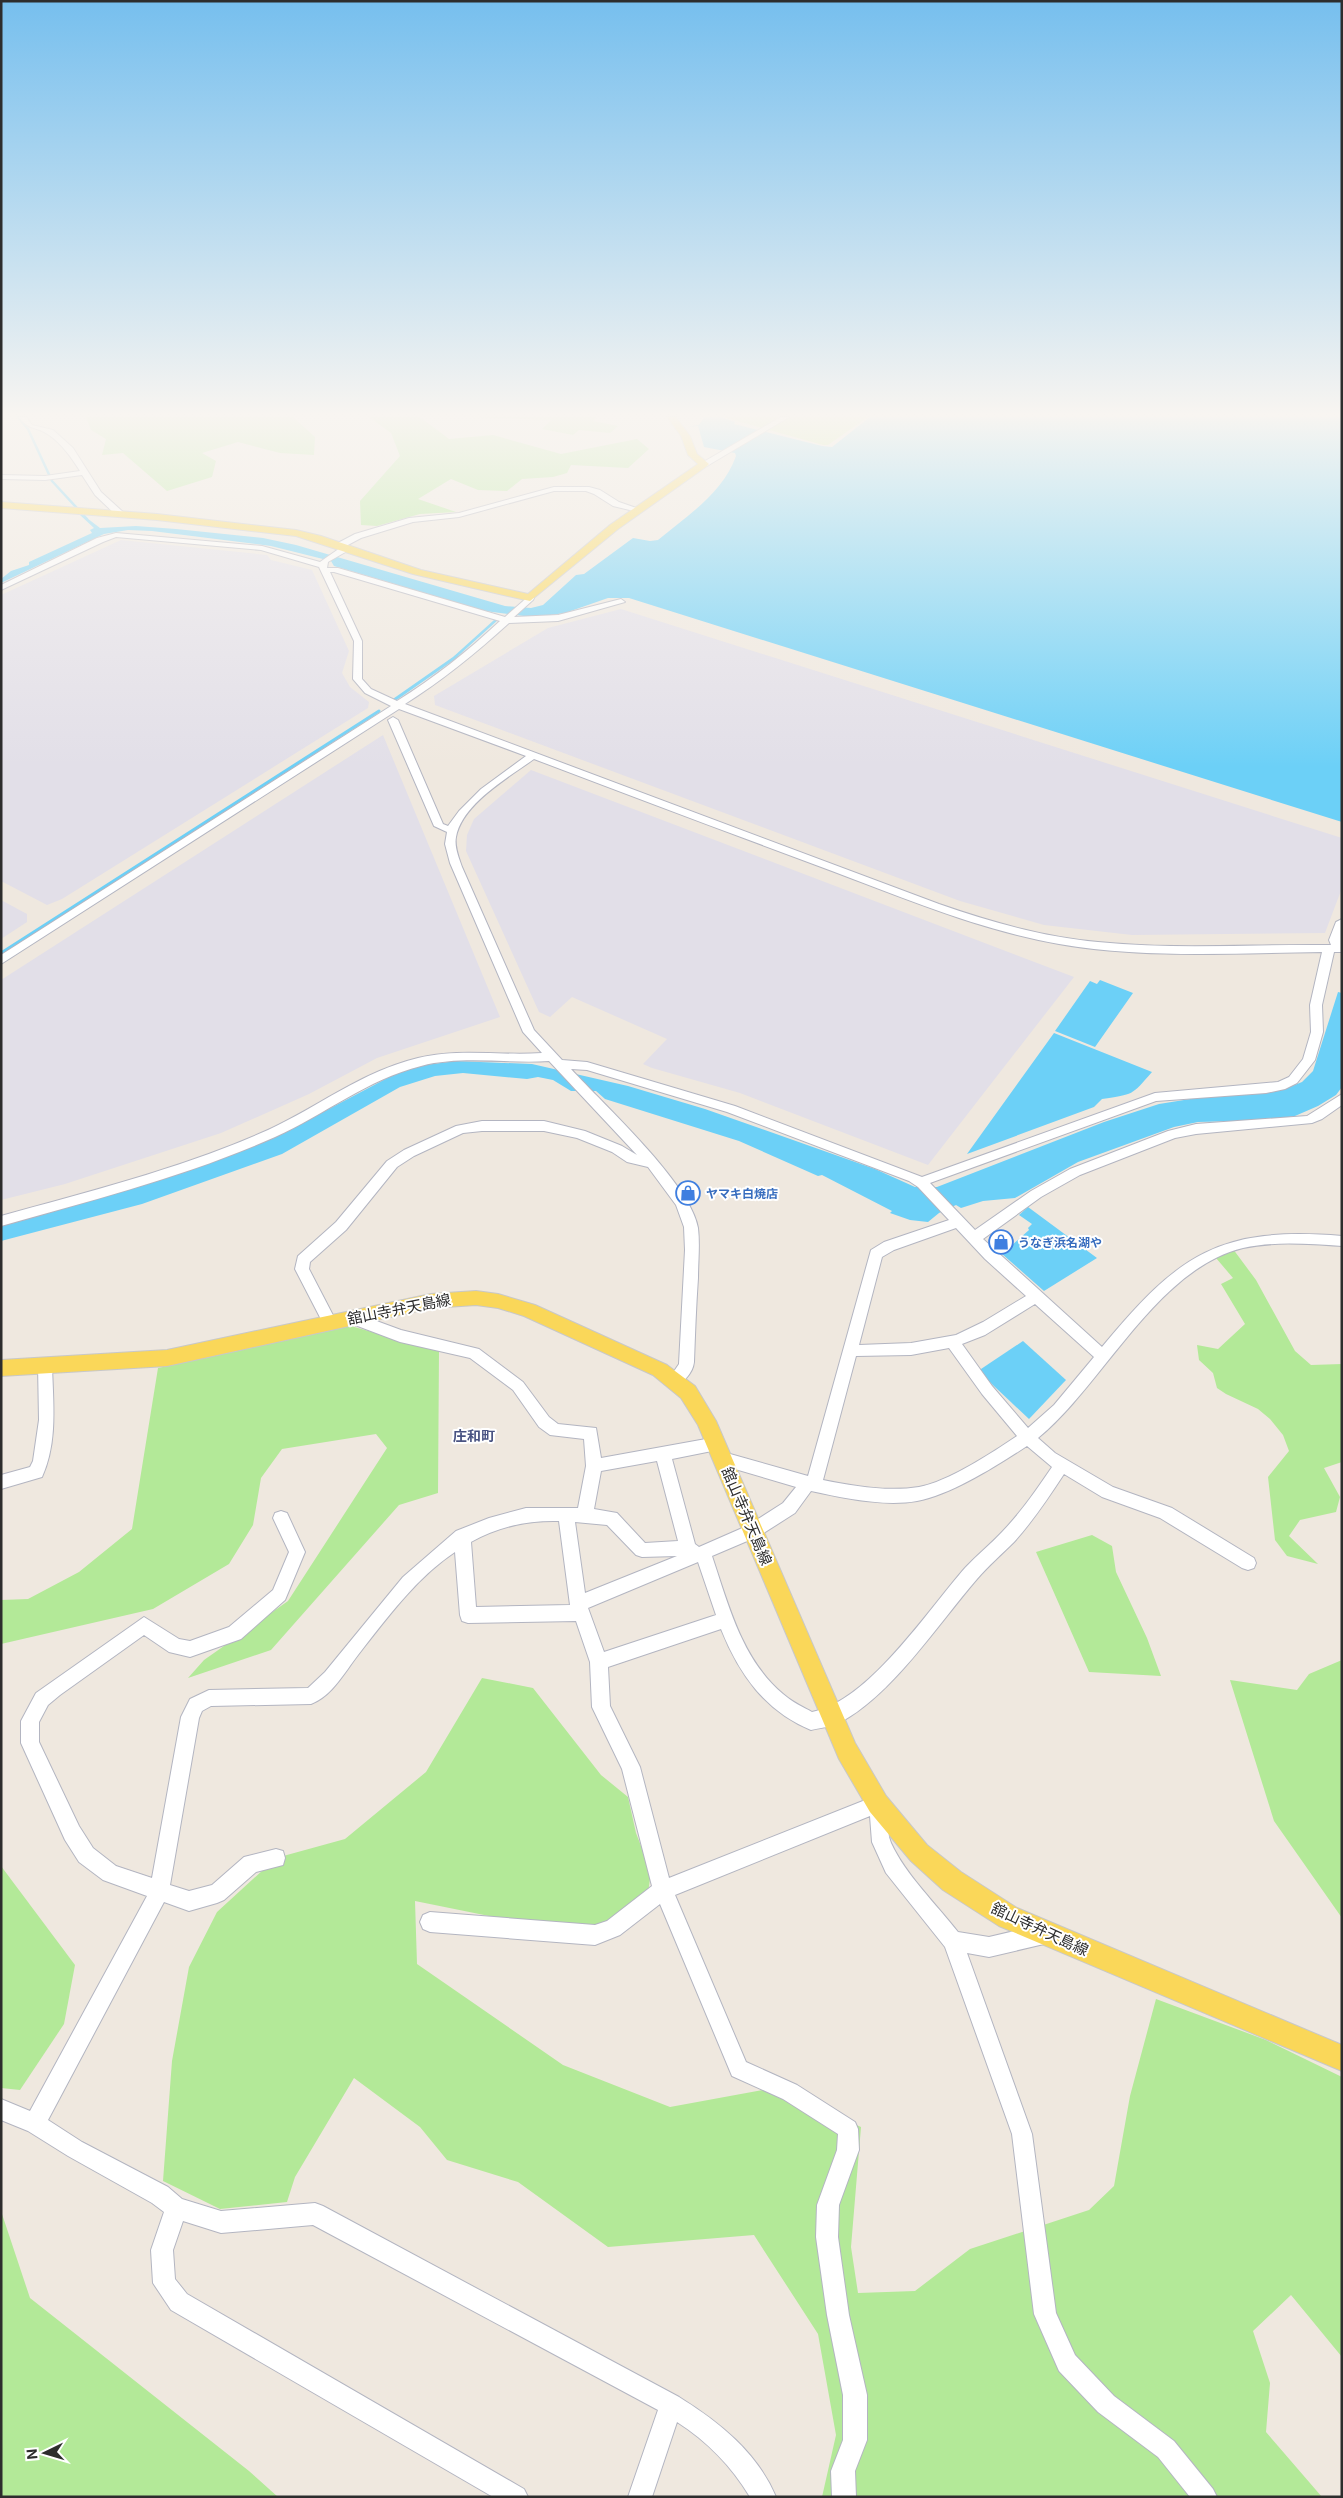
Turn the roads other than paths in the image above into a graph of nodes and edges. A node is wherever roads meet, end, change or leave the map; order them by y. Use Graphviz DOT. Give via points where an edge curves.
graph roads {
  1 [pos="297,534"];
  2 [pos="366,534"];
  3 [pos="607,534"];
  4 [pos="342,549"];
  5 [pos="324,565"];
  6 [pos="1,588"];
  7 [pos="526,602"];
  8 [pos="621,602"];
  9 [pos="508,619"];
  10 [pos="398,705"];
  11 [pos="393,720"];
  12 [pos="533,756"];
  13 [pos="452,830"];
  14 [pos="1342,922"];
  15 [pos="1336,948"];
  16 [pos="1,960"];
  17 [pos="557,1063"];
  18 [pos="1342,1098"];
  19 [pos="651,1163"];
  20 [pos="921,1183"];
  21 [pos="956,1219"];
  22 [pos="1,1221"];
  23 [pos="974,1238"];
  24 [pos="1342,1241"];
  25 [pos="1037,1296"];
  26 [pos="352,1318"];
  27 [pos="330,1323"];
  28 [pos="951,1340"];
  29 [pos="850,1350"];
  30 [pos="1103,1355"];
  31 [pos="45,1365"];
  32 [pos="1,1368"];
  33 [pos="675,1380"];
  34 [pos="1027,1437"];
  35 [pos="720,1452"];
  36 [pos="663,1453"];
  37 [pos="594,1466"];
  38 [pos="1061,1466"];
  39 [pos="1,1482"];
  40 [pos="811,1485"];
  41 [pos="575,1515"];
  42 [pos="281,1518"];
  43 [pos="753,1531"];
  44 [pos="462,1536"];
  45 [pos="696,1552"];
  46 [pos="1248,1562"];
  47 [pos="580,1608"];
  48 [pos="725,1620"];
  49 [pos="599,1662"];
  50 [pos="832,1717"];
  51 [pos="878,1804"];
  52 [pos="276,1858"];
  53 [pos="664,1890"];
  54 [pos="159,1892"];
  55 [pos="430,1922"];
  56 [pos="1044,1934"];
  57 [pos="953,1941"];
  58 [pos="1342,2058"];
  59 [pos="1,2109"];
  60 [pos="35,2124"];
  61 [pos="176,2208"];
  62 [pos="671,2405"];
  63 [pos="516,2497"];
  64 [pos="640,2497"];
  65 [pos="764,2497"];
  66 [pos="844,2497"];
  67 [pos="1205,2497"];
  1 -- 4 [label="main road"];
  2 -- 4 [label="street"];
  3 -- 7 [label="main road"];
  4 -- 5 [label="street"];
  4 -- 7 [label="main road"];
  5 -- 6 [label="street" via="262,548 116,535"];
  5 -- 9 [label="street"];
  5 -- 10 [label="street" via="358,641 358,680 372,694"];
  7 -- 9 [label="street"];
  8 -- 9 [label="street" via="558,618"];
  9 -- 10 [label="street" via="460,662"];
  10 -- 12 [label="street"];
  10 -- 16 [label="street"];
  11 -- 13 [label="street" via="439,826"];
  12 -- 13 [label="street" via="466,808"];
  12 -- 15 [label="street" via="942,909 1020,933 1079,944 1130,948"];
  13 -- 17 [label="street" via="450,846 453,856 525,1025 534,1040"];
  14 -- 15 [label="street"];
  15 -- 20 [label="street" via="1329,955 1316,1011 1318,1032 1307,1064 1293,1080 1266,1088 1155,1097"];
  17 -- 19 [label="street"];
  17 -- 20 [label="street" via="587,1066 731,1109 871,1160"];
  17 -- 22 [label="street" via="457,1056 418,1062 393,1070 254,1140 115,1189"];
  18 -- 23 [label="street" via="1308,1120 1196,1129 1172,1134 1075,1172 1036,1194"];
  19 -- 27 [label="street" via="632,1159 611,1146 580,1134 531,1124 461,1129 417,1149 385,1170 341,1226 303,1260 302,1269"];
  19 -- 33 [label="street" via="679,1198 692,1232 686,1366"];
  20 -- 21 [label="street"];
  21 -- 23 [label="street"];
  21 -- 29 [label="street" via="876,1254"];
  23 -- 25 [label="street"];
  24 -- 30 [label="street" via="1269,1239 1211,1254 1154,1300"];
  25 -- 28 [label="street" via="973,1334"];
  25 -- 30 [label="street"];
  26 -- 27 [label="main road, 舘山寺弁天島線"];
  26 -- 33 [label="main road, 舘山寺弁天島線" via="442,1299 498,1301 539,1314 637,1358"];
  26 -- 37 [label="street" via="400,1336 474,1353 518,1386 544,1422 555,1430 591,1433"];
  27 -- 31 [label="main road, 舘山寺弁天島線" via="166,1358"];
  28 -- 29 [label="street" via="897,1350"];
  28 -- 34 [label="street" via="981,1383"];
  29 -- 40 [label="street"];
  30 -- 34 [label="street" via="1058,1410"];
  31 -- 32 [label="main road, 舘山寺弁天島線"];
  31 -- 39 [label="street" via="45,1437 40,1464 36,1472"];
  33 -- 35 [label="main road, 舘山寺弁天島線" via="695,1401"];
  34 -- 38 [label="street"];
  34 -- 40 [label="street" via="941,1487 919,1494 861,1493"];
  35 -- 36 [label="street"];
  35 -- 40 [label="street"];
  35 -- 43 [label="main road, 舘山寺弁天島線"];
  36 -- 37 [label="street"];
  36 -- 45 [label="street"];
  37 -- 41 [label="street"];
  38 -- 46 [label="street" via="1108,1492 1166,1513"];
  38 -- 50 [label="street" via="1010,1535 971,1574 909,1649 864,1695"];
  40 -- 43 [label="street" via="794,1504"];
  41 -- 44 [label="street" via="516,1516"];
  41 -- 45 [label="street" via="611,1518 642,1550"];
  41 -- 47 [label="street"];
  42 -- 54 [label="street" via="297,1552 279,1595 235,1633 190,1649 175,1646 144,1625 54,1688 42,1699 30,1721 30,1742 72,1833 86,1855 110,1873"];
  43 -- 45 [label="street"];
  43 -- 50 [label="main road, 舘山寺弁天島線"];
  44 -- 47 [label="street" via="468,1614"];
  44 -- 54 [label="street" via="414,1576 350,1650 322,1689 312,1696 209,1698 196,1705 190,1717"];
  45 -- 47 [label="street"];
  45 -- 48 [label="street"];
  47 -- 49 [label="street"];
  48 -- 49 [label="street"];
  48 -- 50 [label="street" via="745,1662 776,1700 811,1721"];
  49 -- 53 [label="street" via="601,1706 631,1767"];
  50 -- 51 [label="main road, 舘山寺弁天島線" via="856,1769"];
  51 -- 53 [label="street"];
  51 -- 56 [label="main road, 舘山寺弁天島線" via="919,1853 952,1881 989,1906"];
  51 -- 57 [label="street" via="881,1842 893,1866"];
  52 -- 54 [label="street" via="251,1864 217,1893 189,1901"];
  53 -- 55 [label="street" via="613,1928 595,1935"];
  53 -- 66 [label="street" via="739,2068 790,2092 848,2129 848,2150 828,2205 828,2237 838,2315 856,2396 855,2440 843,2471"];
  54 -- 60 [label="street"];
  56 -- 57 [label="street" via="989,1947"];
  56 -- 58 [label="main road, 舘山寺弁天島線"];
  57 -- 67 [label="street" via="1022,2134 1048,2322 1067,2363 1106,2404 1166,2449"];
  59 -- 60 [label="street"];
  60 -- 61 [label="street" via="160,2195"];
  61 -- 62 [label="street" via="221,2222 315,2214"];
  61 -- 63 [label="street" via="162,2250 164,2283 179,2302"];
  62 -- 64 [label="street"];
  62 -- 65 [label="street" via="704,2426 745,2466"];
}
